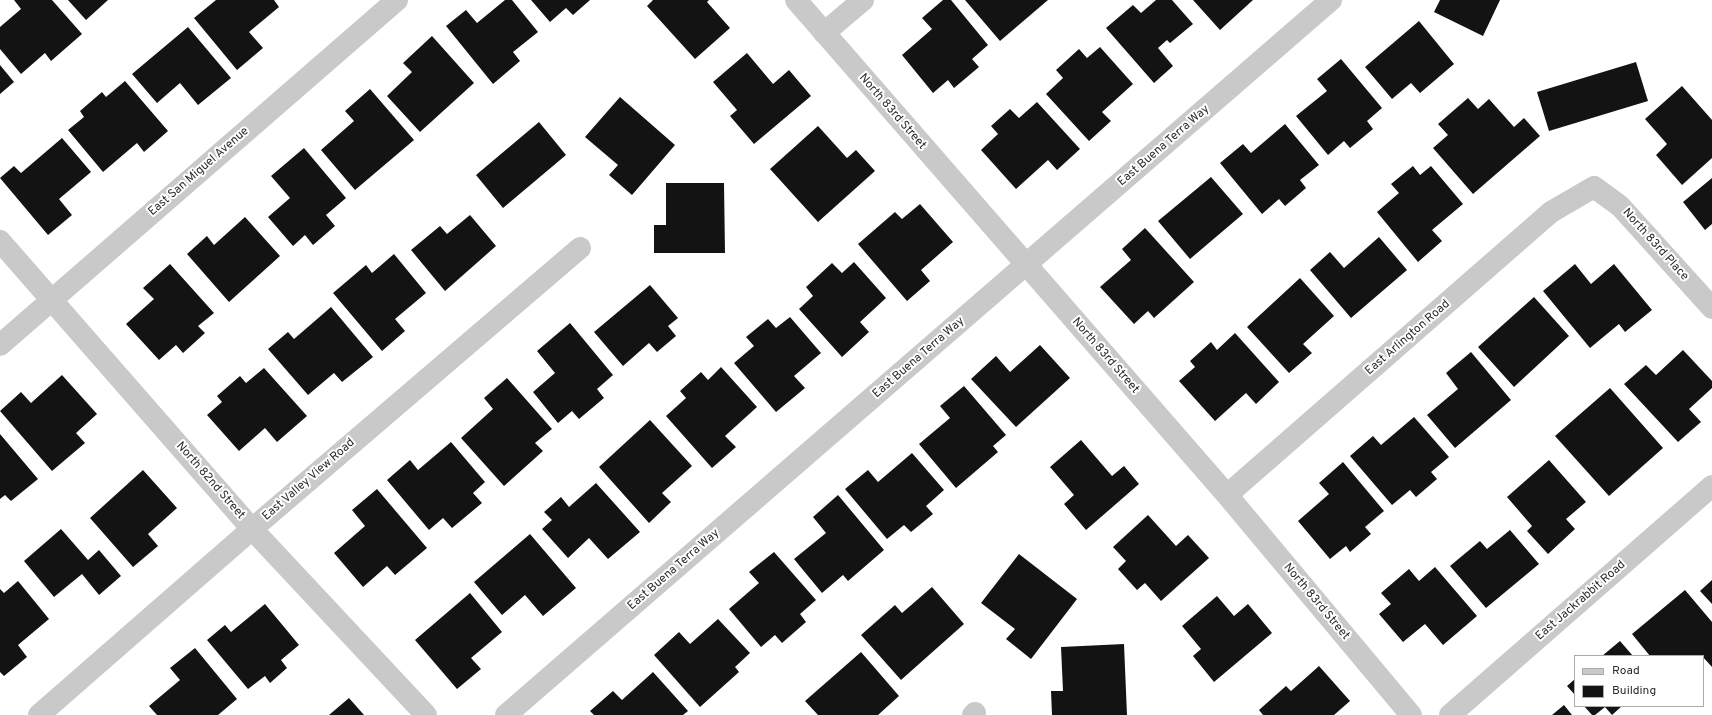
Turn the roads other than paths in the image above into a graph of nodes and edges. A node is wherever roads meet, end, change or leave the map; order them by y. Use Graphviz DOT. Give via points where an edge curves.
graph roads {
  1 [pos="398,0"];
  2 [pos="796,0"];
  3 [pos="863,0"];
  4 [pos="1331,0"];
  5 [pos="824,33"];
  6 [pos="1594,187"];
  7 [pos="0,241"];
  8 [pos="580,248"];
  9 [pos="1026,266"];
  10 [pos="51,300"];
  11 [pos="1712,308"];
  12 [pos="0,344"];
  13 [pos="1712,486"];
  14 [pos="1227,495"];
  15 [pos="252,529"];
  16 [pos="39,715"];
  17 [pos="426,715"];
  18 [pos="506,715"];
  19 [pos="1411,715"];
  20 [pos="1450,715"];
  1 -- 10 [label="street, East San Miguel Avenue"];
  2 -- 5 [label="street, North 83rd Street"];
  3 -- 5 [label="street"];
  4 -- 9 [label="street, East Buena Terra Way"];
  5 -- 9 [label="street, North 83rd Street"];
  6 -- 11 [label="street, North 83rd Place" via="1620,206"];
  6 -- 14 [label="street, East Arlington Road" via="1551,212"];
  7 -- 10 [label="street, North 82nd Street"];
  8 -- 15 [label="street, East Valley View Road"];
  9 -- 14 [label="street, North 83rd Street"];
  9 -- 18 [label="street, East Buena Terra Way"];
  10 -- 12 [label="street, East San Miguel Avenue"];
  10 -- 15 [label="street, North 82nd Street"];
  13 -- 20 [label="street, East Jackrabbit Road"];
  14 -- 19 [label="street, North 83rd Street"];
  15 -- 16 [label="street, East Valley View Road"];
  15 -- 17 [label="street, North 82nd Street"];
}
